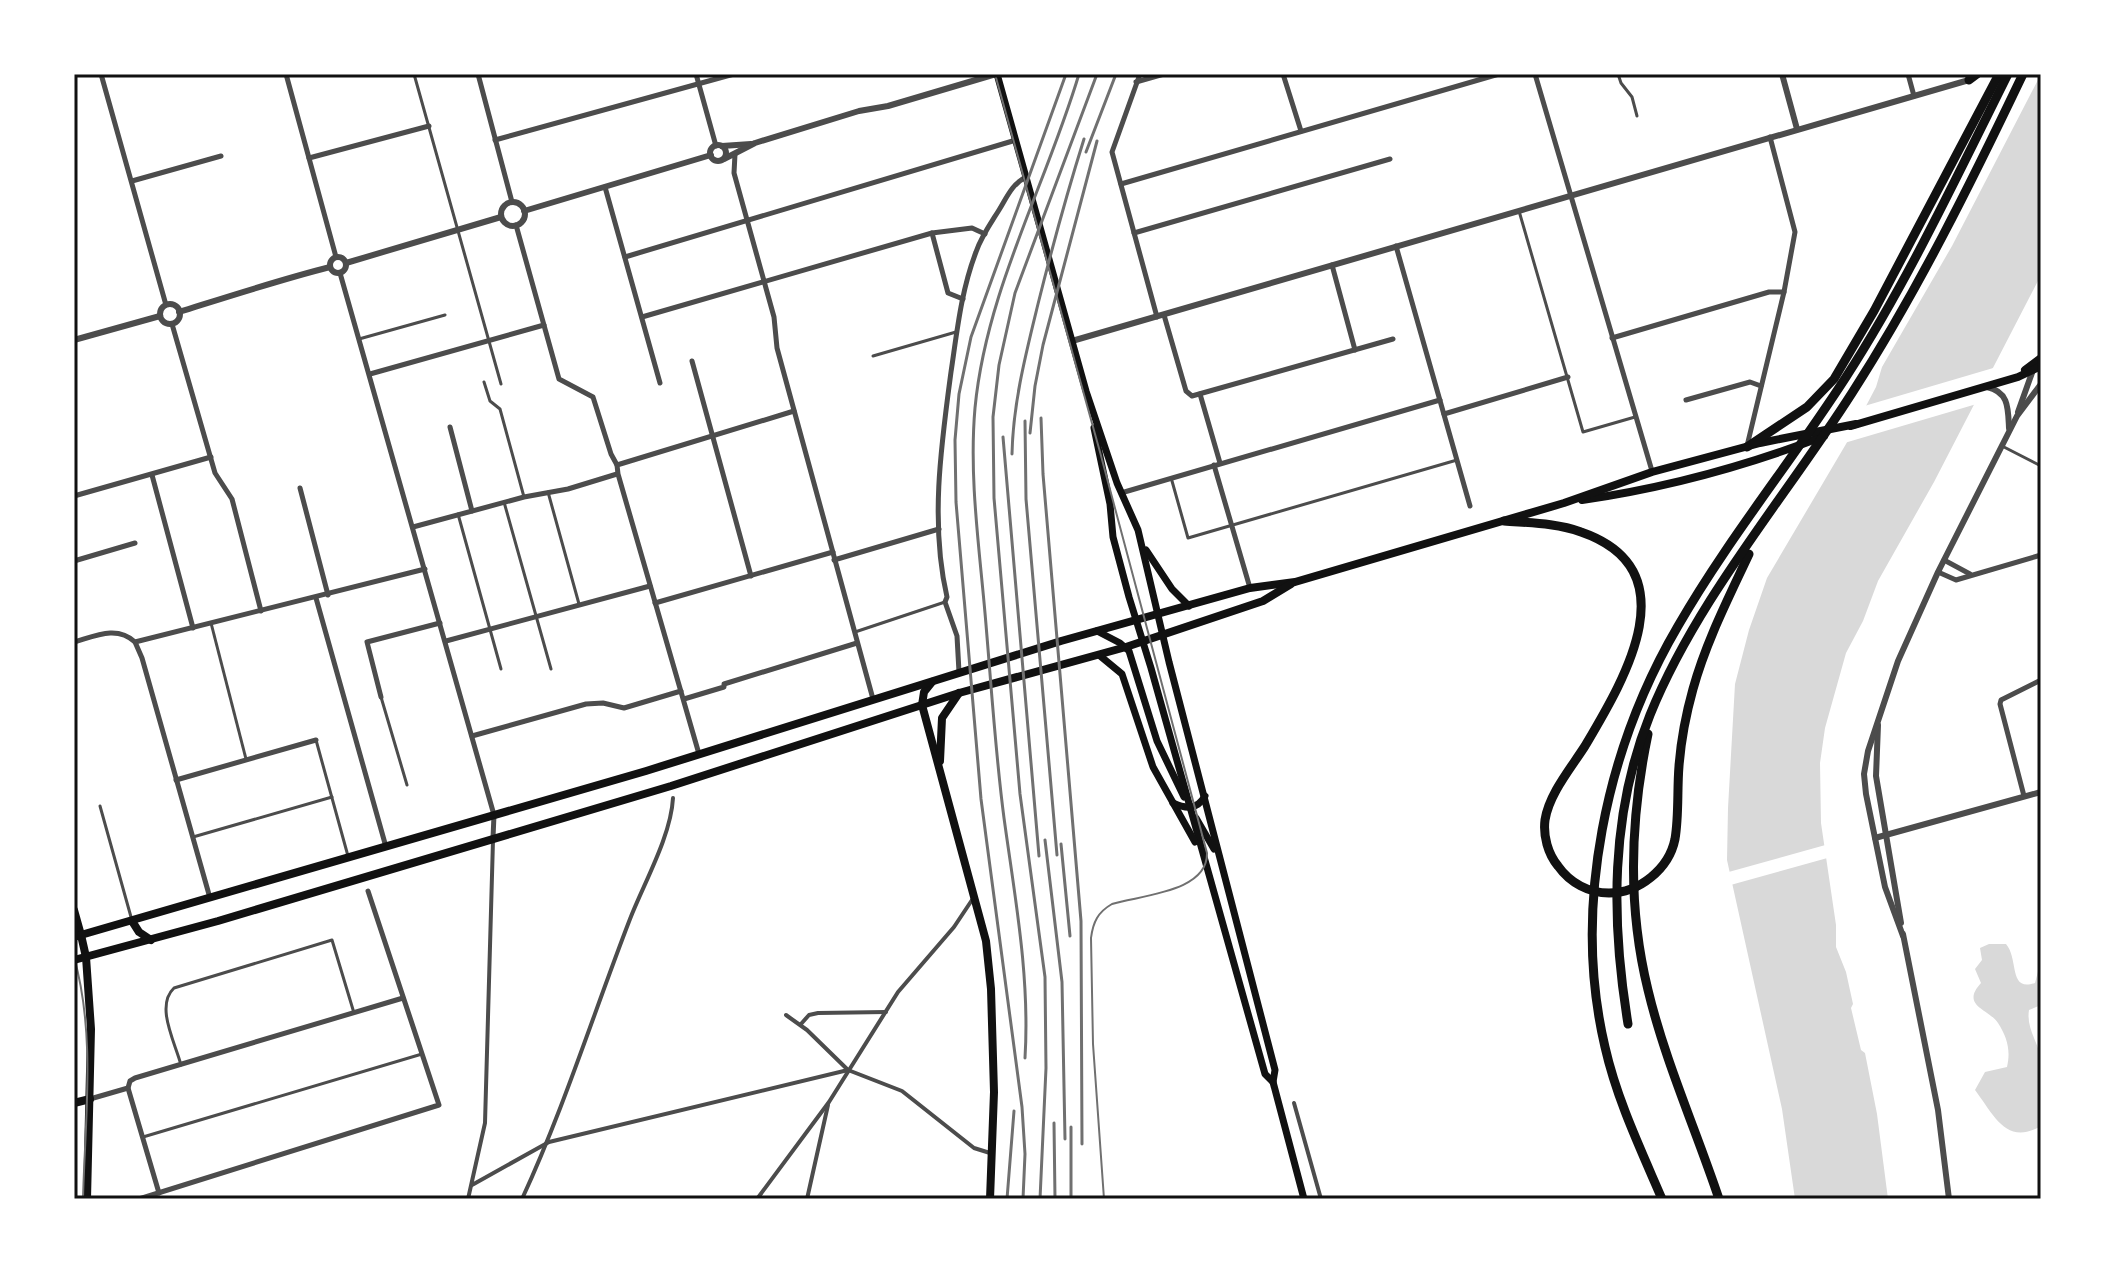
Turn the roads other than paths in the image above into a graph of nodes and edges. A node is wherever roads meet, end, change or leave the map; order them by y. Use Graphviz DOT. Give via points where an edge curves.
graph roads {
  1 [pos="101,74"];
  2 [pos="286,74"];
  3 [pos="414,74"];
  4 [pos="478,74"];
  5 [pos="696,74"];
  6 [pos="734,74"];
  7 [pos="997,74"];
  8 [pos="1140,74"];
  9 [pos="1164,74"];
  10 [pos="1283,74"];
  11 [pos="1499,74"];
  12 [pos="1535,74"];
  13 [pos="1618,74"];
  14 [pos="1782,74"];
  15 [pos="1908,74"];
  16 [pos="1999,74"];
  17 [pos="2008,74"];
  18 [pos="2023,74"];
  19 [pos="1973,77"];
  20 [pos="1136,82"];
  21 [pos="699,84"];
  22 [pos="1914,97"];
  23 [pos="1637,116"];
  24 [pos="429,126"];
  25 [pos="1797,129"];
  26 [pos="1301,131"];
  27 [pos="1770,137"];
  28 [pos="495,140"];
  29 [pos="1016,140"];
  30 [pos="755,143"];
  31 [pos="719,146"];
  32 [pos="735,154"];
  33 [pos="711,155"];
  34 [pos="221,156"];
  35 [pos="309,158"];
  36 [pos="1390,159"];
  37 [pos="723,160"];
  38 [pos="734,173"];
  39 [pos="1026,177"];
  40 [pos="132,181"];
  41 [pos="1121,184"];
  42 [pos="605,187"];
  43 [pos="1571,197"];
  44 [pos="512,202"];
  45 [pos="524,211"];
  46 [pos="1519,211"];
  47 [pos="501,217"];
  48 [pos="746,219"];
  49 [pos="516,225"];
  50 [pos="458,229"];
  51 [pos="932,233"];
  52 [pos="1134,233"];
  53 [pos="985,234"];
  54 [pos="1396,246"];
  55 [pos="336,257"];
  56 [pos="625,257"];
  57 [pos="346,263"];
  58 [pos="1332,265"];
  59 [pos="330,267"];
  60 [pos="340,273"];
  61 [pos="764,281"];
  62 [pos="1784,292"];
  63 [pos="963,299"];
  64 [pos="166,305"];
  65 [pos="179,312"];
  66 [pos="445,315"];
  67 [pos="160,316"];
  68 [pos="1160,316"];
  69 [pos="642,317"];
  70 [pos="172,324"];
  71 [pos="544,325"];
  72 [pos="956,332"];
  73 [pos="1612,338"];
  74 [pos="359,339"];
  75 [pos="1393,339"];
  76 [pos="74,340"];
  77 [pos="489,340"];
  78 [pos="1072,341"];
  79 [pos="1355,350"];
  80 [pos="873,356"];
  81 [pos="692,361"];
  82 [pos="2039,362"];
  83 [pos="370,374"];
  84 [pos="1568,377"];
  85 [pos="484,382"];
  86 [pos="660,383"];
  87 [pos="501,384"];
  88 [pos="2041,384"];
  89 [pos="1761,386"];
  90 [pos="1997,386"];
  91 [pos="1086,391"];
  92 [pos="1200,394"];
  93 [pos="1440,400"];
  94 [pos="1686,400"];
  95 [pos="794,411"];
  96 [pos="1444,414"];
  97 [pos="2017,416"];
  98 [pos="1635,417"];
  99 [pos="450,427"];
  100 [pos="1842,428"];
  101 [pos="2009,431"];
  102 [pos="712,435"];
  103 [pos="2002,446"];
  104 [pos="1747,447"];
  105 [pos="211,457"];
  106 [pos="1457,460"];
  107 [pos="619,463"];
  108 [pos="1217,464"];
  109 [pos="2041,466"];
  110 [pos="1652,472"];
  111 [pos="618,474"];
  112 [pos="152,475"];
  113 [pos="1171,477"];
  114 [pos="300,488"];
  115 [pos="548,492"];
  116 [pos="1121,493"];
  117 [pos="74,496"];
  118 [pos="524,497"];
  119 [pos="504,502"];
  120 [pos="1564,503"];
  121 [pos="1470,506"];
  122 [pos="472,511"];
  123 [pos="458,514"];
  124 [pos="1504,521"];
  125 [pos="1231,525"];
  126 [pos="1762,526"];
  127 [pos="413,527"];
  128 [pos="939,529"];
  129 [pos="1140,537"];
  130 [pos="135,543"];
  131 [pos="2041,555"];
  132 [pos="833,556"];
  133 [pos="1944,560"];
  134 [pos="74,561"];
  135 [pos="425,569"];
  136 [pos="1938,572"];
  137 [pos="1970,574"];
  138 [pos="751,576"];
  139 [pos="1295,582"];
  140 [pos="650,586"];
  141 [pos="1250,588"];
  142 [pos="328,595"];
  143 [pos="316,598"];
  144 [pos="945,602"];
  145 [pos="655,603"];
  146 [pos="580,606"];
  147 [pos="1189,606"];
  148 [pos="261,611"];
  149 [pos="1158,614"];
  150 [pos="537,617"];
  151 [pos="1136,620"];
  152 [pos="211,623"];
  153 [pos="440,623"];
  154 [pos="193,628"];
  155 [pos="490,630"];
  156 [pos="1097,631"];
  157 [pos="855,632"];
  158 [pos="1163,636"];
  159 [pos="446,641"];
  160 [pos="74,642"];
  161 [pos="135,642"];
  162 [pos="1143,642"];
  163 [pos="857,643"];
  164 [pos="1126,647"];
  165 [pos="1099,655"];
  166 [pos="501,669"];
  167 [pos="551,669"];
  168 [pos="959,672"];
  169 [pos="2041,680"];
  170 [pos="932,681"];
  171 [pos="681,691"];
  172 [pos="1660,692"];
  173 [pos="959,693"];
  174 [pos="381,697"];
  175 [pos="684,699"];
  176 [pos="873,699"];
  177 [pos="922,705"];
  178 [pos="1880,713"];
  179 [pos="472,736"];
  180 [pos="316,740"];
  181 [pos="699,754"];
  182 [pos="246,761"];
  183 [pos="939,766"];
  184 [pos="176,780"];
  185 [pos="407,785"];
  186 [pos="2041,792"];
  187 [pos="1205,796"];
  188 [pos="2024,796"];
  189 [pos="332,797"];
  190 [pos="673,798"];
  191 [pos="1172,802"];
  192 [pos="100,806"];
  193 [pos="1191,808"];
  194 [pos="494,815"];
  195 [pos="1886,834"];
  196 [pos="193,838"];
  197 [pos="493,838"];
  198 [pos="1875,838"];
  199 [pos="386,847"];
  200 [pos="1201,851"];
  201 [pos="1219,857"];
  202 [pos="348,858"];
  203 [pos="368,891"];
  204 [pos="975,895"];
  205 [pos="210,898"];
  206 [pos="74,910"];
  207 [pos="132,921"];
  208 [pos="78,936"];
  209 [pos="1903,936"];
  210 [pos="151,940"];
  211 [pos="86,957"];
  212 [pos="74,960"];
  213 [pos="403,998"];
  214 [pos="886,1012"];
  215 [pos="354,1013"];
  216 [pos="786,1015"];
  217 [pos="801,1024"];
  218 [pos="1628,1024"];
  219 [pos="422,1054"];
  220 [pos="181,1065"];
  221 [pos="848,1070"];
  222 [pos="1273,1082"];
  223 [pos="128,1088"];
  224 [pos="90,1099"];
  225 [pos="829,1102"];
  226 [pos="74,1103"];
  227 [pos="1294,1103"];
  228 [pos="143,1137"];
  229 [pos="549,1142"];
  230 [pos="993,1153"];
  231 [pos="472,1185"];
  232 [pos="159,1193"];
  233 [pos="87,1199"];
  234 [pos="139,1199"];
  235 [pos="163,1199"];
  236 [pos="468,1199"];
  237 [pos="522,1199"];
  238 [pos="757,1199"];
  239 [pos="807,1199"];
  240 [pos="990,1199"];
  241 [pos="1304,1199"];
  242 [pos="1321,1199"];
  243 [pos="1662,1199"];
  244 [pos="1719,1199"];
  245 [pos="1949,1199"];
  1 -- 40 [label="street"];
  2 -- 35 [label="street"];
  3 -- 24 [label="lane"];
  4 -- 28 [label="street"];
  5 -- 21 [label="street"];
  6 -- 21 [label="street"];
  7 -- 29 [label="main road"];
  7 -- 30 [label="street"];
  8 -- 20 [label="street"];
  9 -- 20 [label="street"];
  10 -- 26 [label="street"];
  11 -- 26 [label="street"];
  12 -- 43 [label="street"];
  13 -- 23 [label="lane"];
  14 -- 25 [label="street"];
  15 -- 22 [label="street"];
  16 -- 104 [label="highway" via="1834,379 1807,407"];
  17 -- 243 [label="highway" via="1891,302 1664,650 1629,730 1609,804 1593,905 1596,995 1605,1049 1624,1109"];
  18 -- 126 [label="highway" via="1881,346"];
  19 -- 22 [label="street"];
  20 -- 41 [label="street" via="1112,152"];
  21 -- 28 [label="street"];
  21 -- 31 [label="street"];
  22 -- 25 [label="street"];
  24 -- 35 [label="street"];
  24 -- 50 [label="lane"];
  25 -- 27 [label="street"];
  26 -- 41 [label="street"];
  27 -- 43 [label="street"];
  27 -- 62 [label="street" via="1795,232"];
  28 -- 44 [label="street"];
  29 -- 39 [label="main road"];
  29 -- 48 [label="street"];
  30 -- 31 [label="street"];
  30 -- 32 [label="street"];
  31 -- 33 [label="street"];
  31 -- 37 [label="street" via="726,152"];
  32 -- 37 [label="street"];
  32 -- 38 [label="street"];
  33 -- 37 [label="street"];
  33 -- 42 [label="street"];
  34 -- 40 [label="street"];
  35 -- 55 [label="street"];
  36 -- 52 [label="street"];
  37 -- 38 [label="street"];
  38 -- 48 [label="street"];
  39 -- 53 [label="street" via="1016,183"];
  39 -- 78 [label="main road"];
  40 -- 64 [label="street"];
  41 -- 52 [label="street"];
  42 -- 45 [label="street"];
  42 -- 56 [label="street"];
  43 -- 46 [label="street"];
  43 -- 73 [label="street"];
  44 -- 45 [label="street"];
  44 -- 47 [label="street" via="503,207"];
  45 -- 49 [label="street"];
  46 -- 54 [label="street"];
  46 -- 84 [label="lane"];
  47 -- 49 [label="street"];
  47 -- 50 [label="street"];
  48 -- 56 [label="street"];
  48 -- 61 [label="street"];
  49 -- 71 [label="street"];
  50 -- 57 [label="street"];
  50 -- 77 [label="lane"];
  51 -- 53 [label="street" via="972,228"];
  51 -- 61 [label="street"];
  51 -- 63 [label="street" via="948,293"];
  52 -- 68 [label="street"];
  53 -- 63 [label="street"];
  54 -- 58 [label="street"];
  54 -- 93 [label="street"];
  55 -- 57 [label="street"];
  55 -- 59 [label="street"];
  56 -- 69 [label="street"];
  57 -- 60 [label="street"];
  58 -- 68 [label="street"];
  58 -- 79 [label="street"];
  59 -- 60 [label="street"];
  59 -- 65 [label="street"];
  60 -- 74 [label="street"];
  61 -- 69 [label="street"];
  61 -- 95 [label="street"];
  62 -- 73 [label="street"];
  62 -- 89 [label="street"];
  63 -- 72 [label="street"];
  64 -- 65 [label="street"];
  64 -- 67 [label="street"];
  65 -- 70 [label="street"];
  66 -- 74 [label="lane"];
  67 -- 70 [label="street"];
  67 -- 76 [label="street"];
  68 -- 78 [label="street"];
  68 -- 92 [label="street" via="1187,395"];
  69 -- 86 [label="street"];
  70 -- 105 [label="street"];
  71 -- 77 [label="street"];
  71 -- 107 [label="street" via="559,379 593,397 611,454"];
  72 -- 80 [label="lane"];
  72 -- 128 [label="street" via="943,435"];
  73 -- 98 [label="street"];
  74 -- 83 [label="street"];
  75 -- 79 [label="street"];
  77 -- 83 [label="street"];
  77 -- 87 [label="lane"];
  78 -- 91 [label="main road"];
  79 -- 92 [label="street"];
  81 -- 102 [label="street"];
  82 -- 90 [label="main road"];
  82 -- 97 [label="street"];
  83 -- 127 [label="street"];
  84 -- 96 [label="street"];
  84 -- 98 [label="lane" via="1583,432"];
  85 -- 118 [label="lane" via="490,401 500,409"];
  88 -- 97 [label="street"];
  89 -- 94 [label="street" via="1750,382"];
  89 -- 104 [label="street"];
  90 -- 100 [label="main road"];
  90 -- 101 [label="street" via="2007,401"];
  91 -- 116 [label="main road"];
  91 -- 151 [label="main road" via="1113,537"];
  92 -- 108 [label="street"];
  93 -- 96 [label="street"];
  93 -- 108 [label="street"];
  95 -- 102 [label="street"];
  95 -- 132 [label="street"];
  96 -- 106 [label="street"];
  97 -- 101 [label="street"];
  98 -- 110 [label="street"];
  99 -- 122 [label="street"];
  100 -- 104 [label="main road"];
  100 -- 120 [label="main road" via="1667,485"];
  101 -- 103 [label="street"];
  102 -- 107 [label="street"];
  102 -- 138 [label="street"];
  103 -- 109 [label="lane"];
  103 -- 133 [label="street"];
  104 -- 110 [label="main road"];
  105 -- 112 [label="street"];
  105 -- 148 [label="street" via="232,499"];
  106 -- 121 [label="street"];
  106 -- 125 [label="lane"];
  107 -- 111 [label="street"];
  108 -- 113 [label="street"];
  108 -- 125 [label="street"];
  110 -- 120 [label="main road"];
  111 -- 115 [label="street"];
  111 -- 140 [label="street"];
  112 -- 117 [label="street"];
  112 -- 154 [label="street"];
  113 -- 116 [label="street"];
  113 -- 125 [label="lane" via="1188,538"];
  114 -- 142 [label="street"];
  115 -- 118 [label="street"];
  115 -- 146 [label="lane"];
  116 -- 129 [label="main road"];
  118 -- 119 [label="street"];
  119 -- 122 [label="street"];
  119 -- 150 [label="lane"];
  120 -- 124 [label="main road"];
  122 -- 123 [label="street"];
  123 -- 127 [label="street"];
  123 -- 155 [label="lane"];
  124 -- 126 [label="highway" via="1566,528 1603,541 1630,567 1641,596 1640,624 1625,674 1545,824 1547,845 1562,872 1599,893 1632,889 1665,860 1674,839 1686,717 1707,644"];
  124 -- 139 [label="main road"];
  125 -- 141 [label="street"];
  126 -- 172 [label="highway"];
  127 -- 135 [label="street"];
  128 -- 132 [label="street"];
  128 -- 144 [label="street"];
  129 -- 147 [label="main road" via="1172,589"];
  129 -- 149 [label="main road"];
  130 -- 134 [label="street"];
  131 -- 137 [label="street"];
  132 -- 138 [label="street"];
  132 -- 157 [label="street"];
  133 -- 136 [label="street"];
  133 -- 137 [label="street"];
  135 -- 142 [label="street"];
  135 -- 153 [label="street"];
  136 -- 137 [label="street" via="1956,580"];
  136 -- 178 [label="street"];
  138 -- 145 [label="street"];
  139 -- 141 [label="main road"];
  139 -- 158 [label="main road" via="1263,601"];
  140 -- 145 [label="street"];
  140 -- 146 [label="street"];
  141 -- 147 [label="main road"];
  142 -- 143 [label="street"];
  143 -- 148 [label="street"];
  143 -- 199 [label="street"];
  144 -- 157 [label="lane"];
  144 -- 168 [label="street" via="957,636"];
  145 -- 171 [label="street"];
  146 -- 150 [label="street"];
  147 -- 149 [label="main road"];
  148 -- 152 [label="street"];
  149 -- 151 [label="main road"];
  149 -- 158 [label="main road"];
  150 -- 155 [label="street"];
  150 -- 167 [label="lane"];
  151 -- 156 [label="main road"];
  151 -- 162 [label="main road"];
  152 -- 154 [label="street"];
  152 -- 182 [label="lane"];
  153 -- 159 [label="street"];
  153 -- 174 [label="street" via="367,642"];
  154 -- 161 [label="street"];
  155 -- 159 [label="street"];
  155 -- 166 [label="lane"];
  156 -- 164 [label="main road"];
  156 -- 168 [label="main road"];
  157 -- 163 [label="street"];
  158 -- 162 [label="main road"];
  158 -- 187 [label="main road"];
  159 -- 179 [label="street"];
  160 -- 161 [label="street" via="108,632"];
  161 -- 184 [label="street"];
  162 -- 164 [label="main road"];
  162 -- 193 [label="main road"];
  163 -- 175 [label="street"];
  163 -- 176 [label="street"];
  164 -- 165 [label="main road"];
  164 -- 193 [label="main road" via="1157,741"];
  165 -- 173 [label="main road"];
  165 -- 191 [label="main road" via="1124,679 1149,757"];
  168 -- 170 [label="main road"];
  169 -- 188 [label="street" via="2000,704"];
  170 -- 176 [label="main road"];
  170 -- 177 [label="main road"];
  171 -- 175 [label="street"];
  171 -- 179 [label="street" via="624,708 586,704"];
  172 -- 218 [label="highway" via="1634,762 1620,834 1616,906"];
  172 -- 244 [label="highway" via="1635,814 1638,940 1656,1021"];
  173 -- 177 [label="main road"];
  173 -- 183 [label="main road" via="941,721"];
  174 -- 185 [label="lane"];
  175 -- 181 [label="street"];
  176 -- 181 [label="main road"];
  177 -- 183 [label="main road"];
  177 -- 197 [label="main road"];
  178 -- 195 [label="street" via="1876,776"];
  178 -- 198 [label="street" via="1865,768"];
  179 -- 194 [label="street"];
  180 -- 182 [label="street"];
  180 -- 189 [label="lane"];
  181 -- 194 [label="main road"];
  182 -- 184 [label="street"];
  183 -- 204 [label="main road"];
  184 -- 196 [label="street"];
  186 -- 188 [label="street"];
  187 -- 193 [label="main road"];
  187 -- 201 [label="main road"];
  188 -- 195 [label="street"];
  189 -- 196 [label="lane"];
  189 -- 202 [label="lane"];
  190 -- 229 [label="street" via="665,833"];
  191 -- 193 [label="main road"];
  191 -- 200 [label="main road"];
  192 -- 207 [label="lane"];
  193 -- 200 [label="main road"];
  193 -- 201 [label="main road"];
  194 -- 197 [label="street"];
  194 -- 199 [label="main road"];
  195 -- 198 [label="street"];
  195 -- 209 [label="street"];
  196 -- 205 [label="street"];
  197 -- 210 [label="main road"];
  197 -- 231 [label="street" via="485,1123"];
  198 -- 209 [label="street"];
  199 -- 202 [label="main road"];
  200 -- 222 [label="main road" via="1265,1074"];
  201 -- 222 [label="main road" via="1275,1070"];
  202 -- 205 [label="main road"];
  203 -- 213 [label="street"];
  204 -- 214 [label="street"];
  204 -- 230 [label="main road" via="991,989"];
  205 -- 207 [label="main road"];
  206 -- 208 [label="main road"];
  207 -- 208 [label="main road"];
  207 -- 210 [label="main road"];
  208 -- 211 [label="main road"];
  209 -- 245 [label="street" via="1938,1110"];
  210 -- 211 [label="main road"];
  211 -- 212 [label="main road"];
  211 -- 224 [label="main road"];
  213 -- 215 [label="street"];
  213 -- 219 [label="street"];
  214 -- 217 [label="street" via="818,1013"];
  214 -- 221 [label="street"];
  215 -- 220 [label="street"];
  215 -- 220 [label="lane" via="332,940 172,988 164,1006"];
  216 -- 217 [label="street"];
  217 -- 221 [label="street"];
  219 -- 228 [label="lane"];
  219 -- 232 [label="street" via="439,1105"];
  220 -- 223 [label="street" via="131,1079"];
  221 -- 225 [label="street"];
  221 -- 229 [label="street"];
  221 -- 230 [label="street" via="902,1091 974,1148"];
  222 -- 241 [label="main road"];
  223 -- 224 [label="street"];
  223 -- 228 [label="street"];
  224 -- 226 [label="main road"];
  224 -- 233 [label="main road"];
  225 -- 238 [label="street"];
  225 -- 239 [label="street"];
  227 -- 242 [label="street"];
  228 -- 232 [label="street"];
  229 -- 231 [label="street"];
  229 -- 237 [label="street"];
  230 -- 240 [label="main road"];
  231 -- 236 [label="street"];
  232 -- 234 [label="street"];
  232 -- 235 [label="street"];
}
